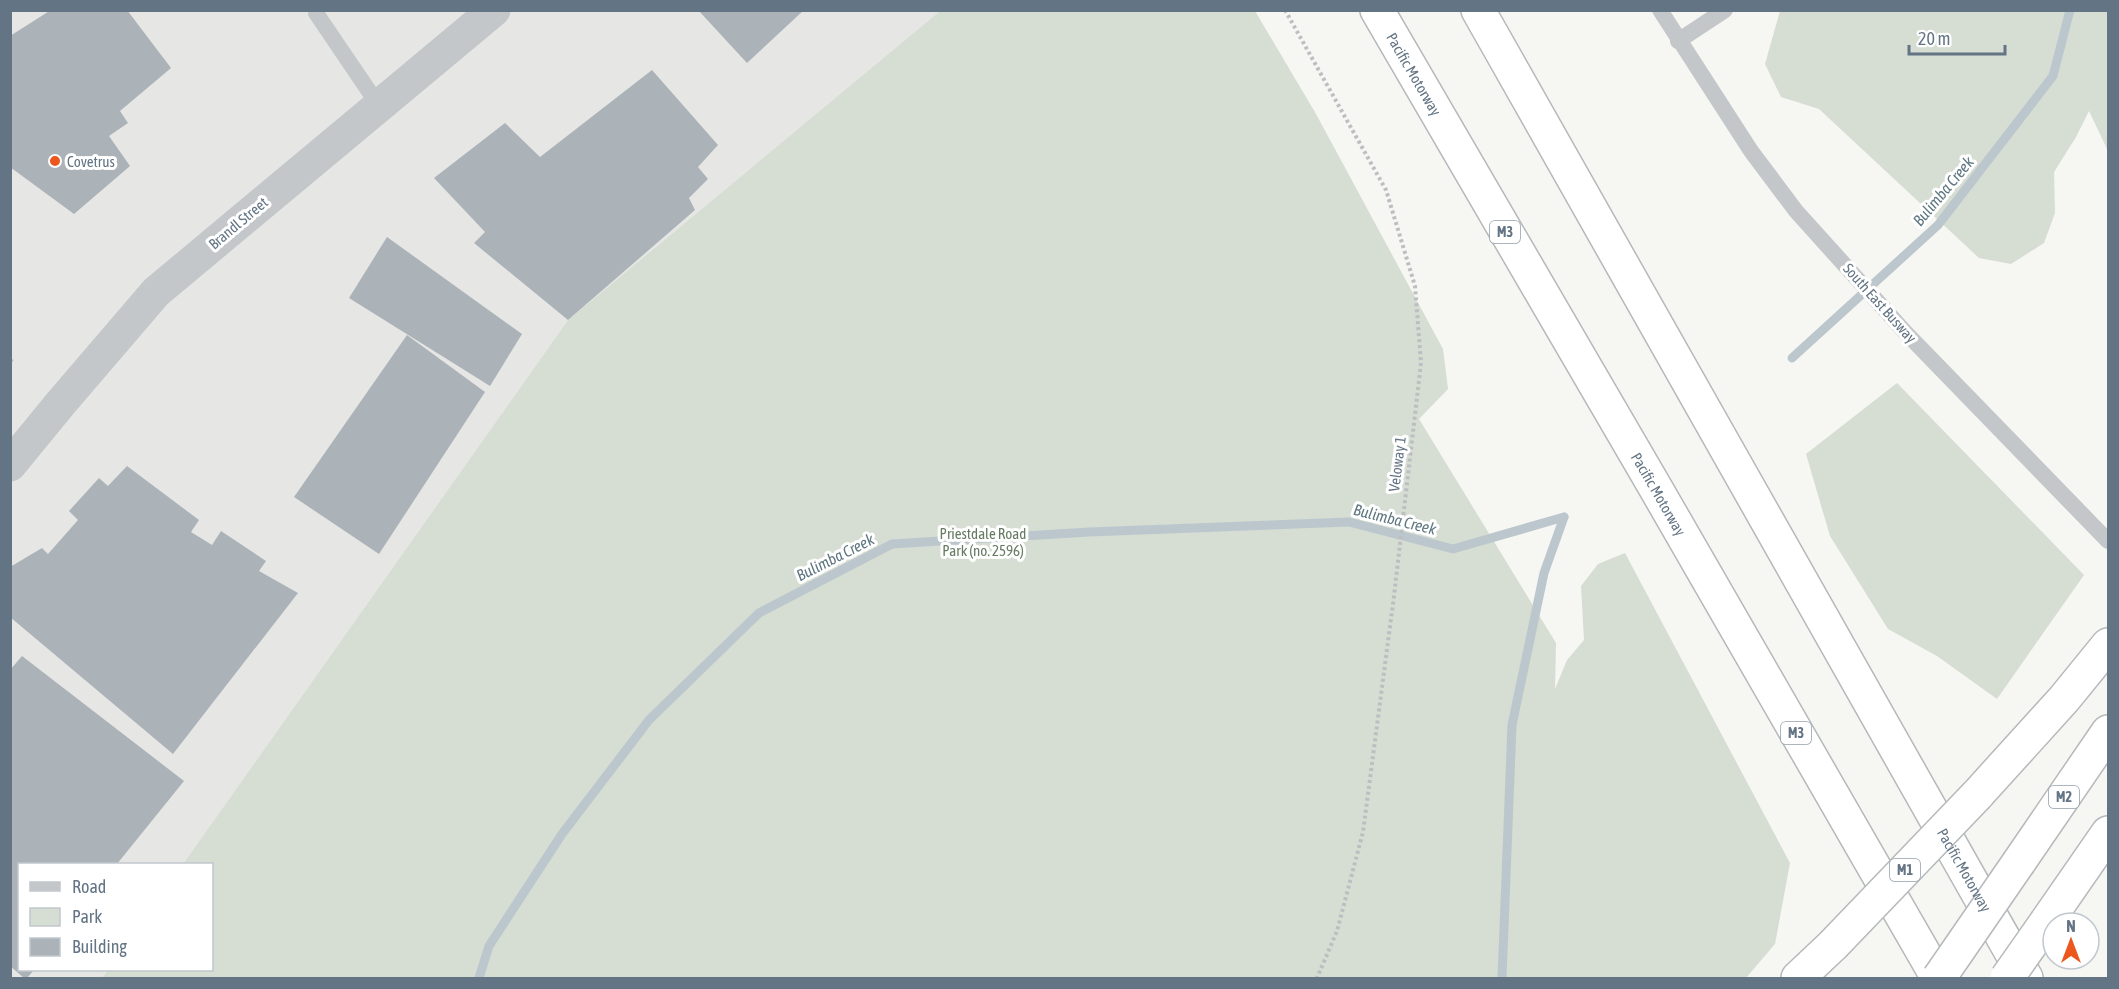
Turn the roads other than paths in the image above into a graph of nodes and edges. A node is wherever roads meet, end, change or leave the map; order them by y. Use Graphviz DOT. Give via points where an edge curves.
graph roads {
  1 [pos="494,10"];
  2 [pos="1377,10"];
  3 [pos="1478,10"];
  4 [pos="1660,10"];
  5 [pos="1725,10"];
  6 [pos="316,13"];
  7 [pos="1678,41"];
  8 [pos="379,106"];
  9 [pos="10,465"];
  10 [pos="2109,541"];
  11 [pos="2109,645"];
  12 [pos="2109,732"];
  13 [pos="2109,833"];
  14 [pos="1798,978"];
  15 [pos="1938,978"];
  16 [pos="2007,978"];
  17 [pos="2026,978"];
  1 -- 8 [label="street, Brandl Street"];
  2 -- 15 [label="highway, Pacific Motorway / M3"];
  3 -- 17 [label="highway, Pacific Motorway"];
  4 -- 7 [label="lane, South East Busway"];
  5 -- 7 [label="lane"];
  6 -- 8 [label="lane"];
  7 -- 10 [label="lane, South East Busway" via="1796,211 1906,333"];
  8 -- 9 [label="street, Brandl Street" via="156,292"];
  11 -- 14 [label="highway, M1, bridge" via="1977,795"];
  12 -- 15 [label="highway, M2, bridge"];
  13 -- 16 [label="highway, bridge"];
}
